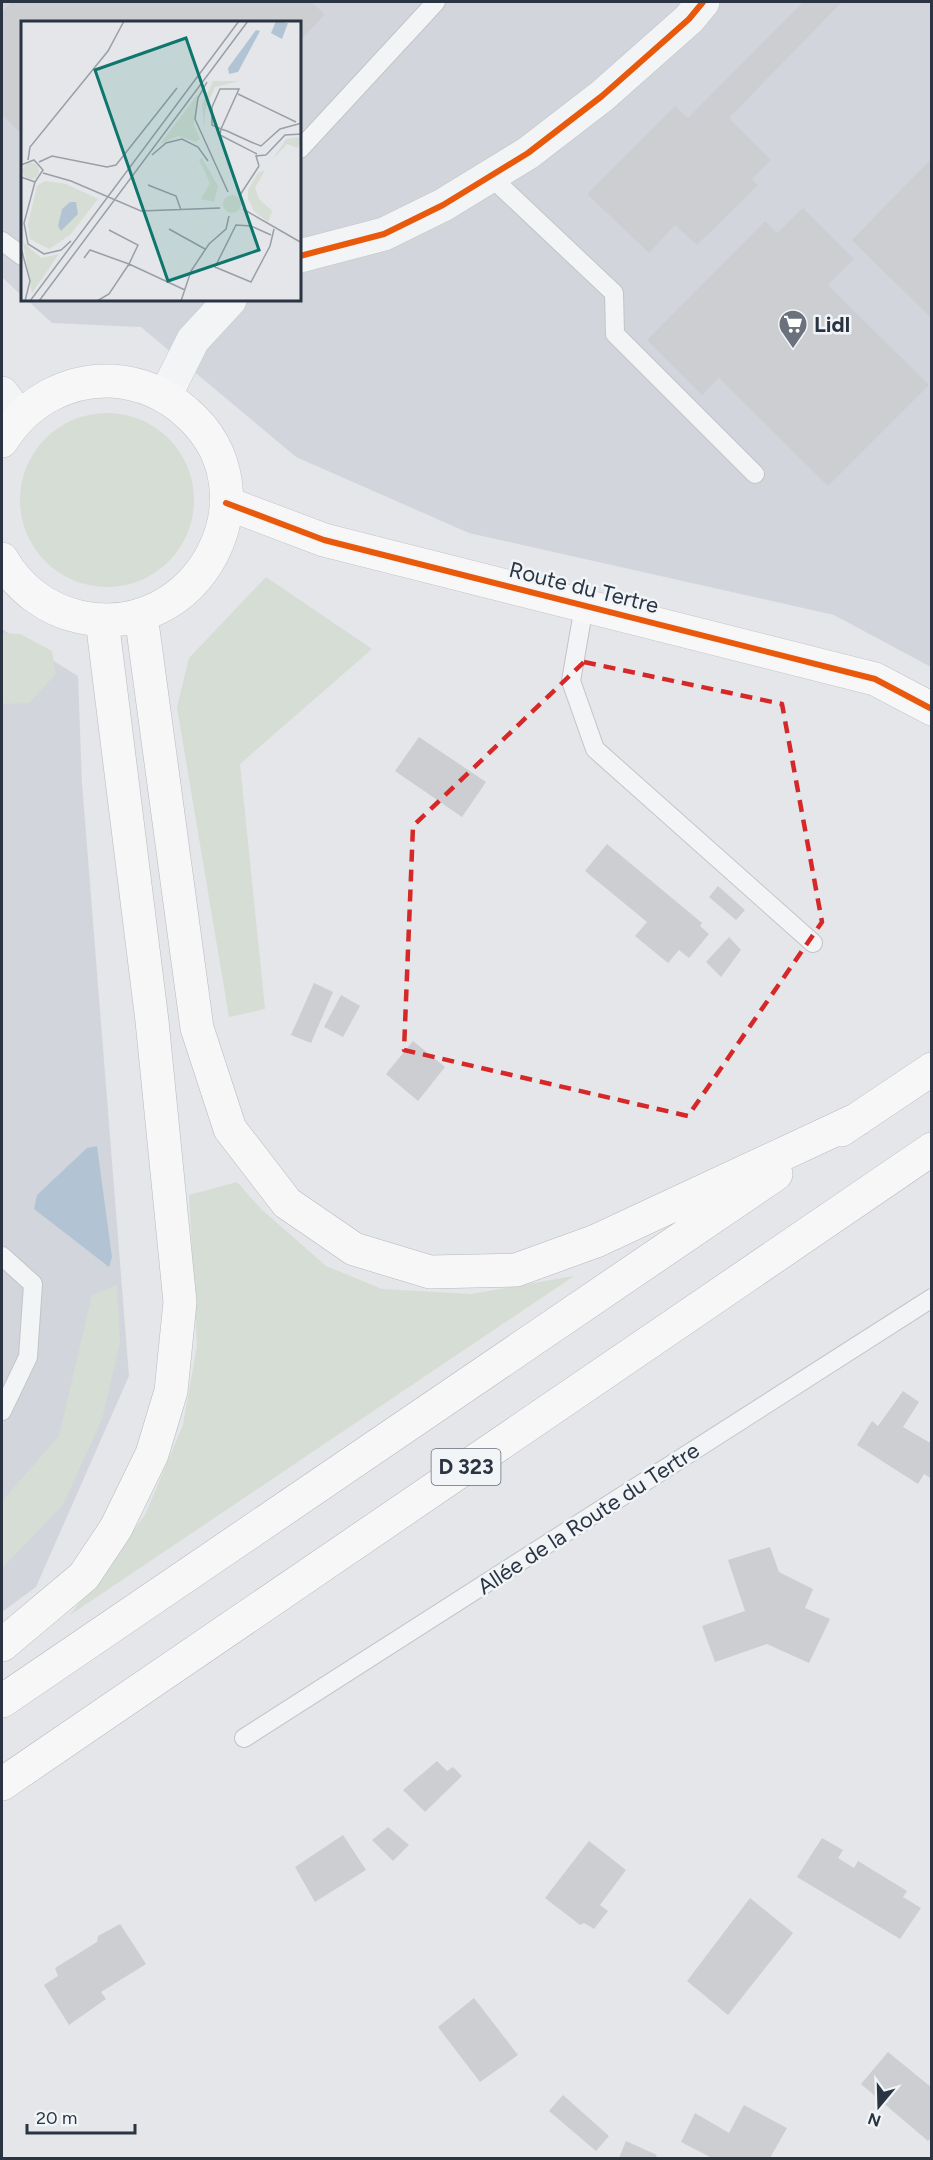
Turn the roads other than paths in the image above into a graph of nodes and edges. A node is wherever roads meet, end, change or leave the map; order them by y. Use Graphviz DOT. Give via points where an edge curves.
graph roads {
  1 [pos="436,2"];
  2 [pos="703,2"];
  3 [pos="302,147"];
  4 [pos="490,176"];
  5 [pos="2,241"];
  6 [pos="21,255"];
  7 [pos="302,255"];
  8 [pos="228,302"];
  9 [pos="165,396"];
  10 [pos="8,417"];
  11 [pos="755,474"];
  12 [pos="226,502"];
  13 [pos="2,562"];
  14 [pos="584,606"];
  15 [pos="141,615"];
  16 [pos="102,620"];
  17 [pos="932,709"];
  18 [pos="813,943"];
  19 [pos="932,1069"];
  20 [pos="858,1119"];
  21 [pos="932,1149"];
  22 [pos="2,1256"];
  23 [pos="932,1298"];
  24 [pos="2,1412"];
  25 [pos="2,1645"];
  26 [pos="2,1701"];
  27 [pos="244,1738"];
  28 [pos="2,1784"];
  1 -- 3 [label="lane"];
  2 -- 4 [label="street" via="602,96 528,153"];
  4 -- 7 [label="street" via="384,234"];
  4 -- 11 [label="lane" via="614,293 615,334"];
  5 -- 6 [label="lane"];
  8 -- 9 [label="street" via="193,340"];
  9 -- 10 [label="main road" via="128,383 89,382 51,394"];
  9 -- 12 [label="main road" via="190,416 210,441 222,471"];
  12 -- 14 [label="main road, Route du Tertre" via="324,540"];
  12 -- 15 [label="main road" via="217,547 202,572 181,594"];
  13 -- 16 [label="main road" via="45,604 72,616"];
  14 -- 17 [label="main road, Route du Tertre" via="875,679"];
  14 -- 18 [label="lane, Route du Tertre" via="571,681 595,749"];
  15 -- 16 [label="main road"];
  15 -- 20 [label="main road" via="197,1028 230,1129 296,1210 354,1250 430,1272 516,1270 596,1241"];
  16 -- 25 [label="main road" via="152,1021 179,1313 171,1391 152,1454 116,1528 84,1576"];
  19 -- 20 [label="main road, D 323"];
  20 -- 26 [label="main road, D 323"];
  21 -- 28 [label="main road, D 323"];
  22 -- 24 [label="lane" via="33,1284 28,1357"];
  23 -- 27 [label="lane, Allée de la Route du Tertre"];
}
